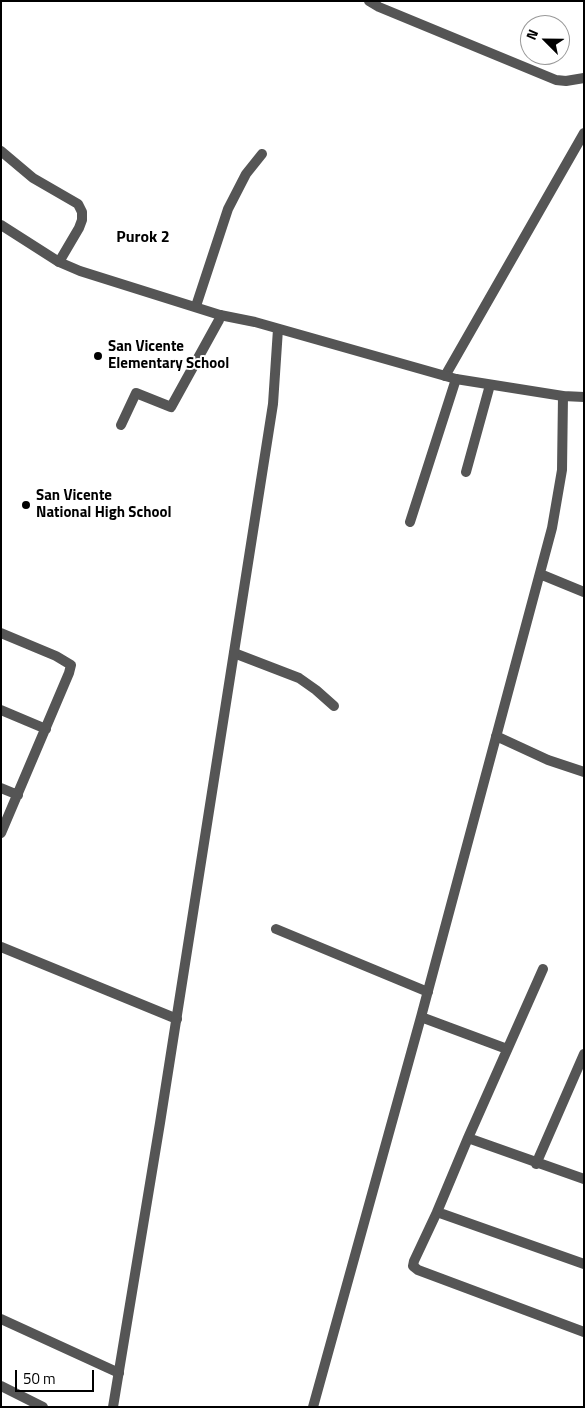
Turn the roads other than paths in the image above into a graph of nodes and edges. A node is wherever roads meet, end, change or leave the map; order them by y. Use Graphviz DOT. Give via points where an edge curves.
graph roads {
  1 [pos="369,1"];
  2 [pos="584,78"];
  3 [pos="584,133"];
  4 [pos="1,151"];
  5 [pos="262,154"];
  6 [pos="1,225"];
  7 [pos="60,262"];
  8 [pos="196,306"];
  9 [pos="220,314"];
  10 [pos="278,330"];
  11 [pos="445,376"];
  12 [pos="456,379"];
  13 [pos="490,385"];
  14 [pos="563,396"];
  15 [pos="584,397"];
  16 [pos="121,425"];
  17 [pos="466,472"];
  18 [pos="410,522"];
  19 [pos="540,574"];
  20 [pos="584,592"];
  21 [pos="1,633"];
  22 [pos="234,653"];
  23 [pos="334,706"];
  24 [pos="1,710"];
  25 [pos="46,729"];
  26 [pos="496,736"];
  27 [pos="584,772"];
  28 [pos="1,788"];
  29 [pos="18,795"];
  30 [pos="1,833"];
  31 [pos="276,929"];
  32 [pos="1,947"];
  33 [pos="542,969"];
  34 [pos="428,992"];
  35 [pos="421,1017"];
  36 [pos="176,1019"];
  37 [pos="507,1049"];
  38 [pos="583,1058"];
  39 [pos="468,1138"];
  40 [pos="536,1164"];
  41 [pos="584,1179"];
  42 [pos="437,1212"];
  43 [pos="584,1264"];
  44 [pos="1,1318"];
  45 [pos="584,1332"];
  46 [pos="119,1373"];
  47 [pos="1,1386"];
  48 [pos="43,1407"];
  49 [pos="113,1407"];
  50 [pos="313,1407"];
  1 -- 2 [label="street" via="556,80"];
  3 -- 11 [label="street"];
  4 -- 7 [label="street" via="33,178 78,204 82,220"];
  5 -- 8 [label="street" via="246,174 228,210"];
  6 -- 7 [label="street"];
  7 -- 8 [label="street"];
  8 -- 9 [label="street"];
  9 -- 10 [label="street"];
  9 -- 16 [label="street" via="171,407 136,393"];
  10 -- 11 [label="street"];
  10 -- 22 [label="street" via="273,404"];
  11 -- 12 [label="street"];
  12 -- 13 [label="street"];
  12 -- 18 [label="street"];
  13 -- 14 [label="street"];
  13 -- 17 [label="street"];
  14 -- 15 [label="street"];
  14 -- 19 [label="street" via="558,502"];
  19 -- 20 [label="street"];
  19 -- 26 [label="street"];
  21 -- 25 [label="street" via="70,663"];
  22 -- 23 [label="street" via="299,678"];
  22 -- 36 [label="street"];
  24 -- 25 [label="street"];
  25 -- 29 [label="street"];
  26 -- 27 [label="street" via="548,760"];
  26 -- 34 [label="street"];
  28 -- 29 [label="street"];
  29 -- 30 [label="street"];
  31 -- 34 [label="street"];
  32 -- 36 [label="street"];
  33 -- 37 [label="street"];
  34 -- 35 [label="street"];
  35 -- 37 [label="street"];
  35 -- 50 [label="street"];
  36 -- 46 [label="street"];
  37 -- 39 [label="street"];
  38 -- 40 [label="street"];
  39 -- 40 [label="street"];
  39 -- 42 [label="street"];
  40 -- 41 [label="street"];
  42 -- 43 [label="street"];
  42 -- 45 [label="street" via="414,1261 415,1268"];
  44 -- 46 [label="street"];
  46 -- 49 [label="street"];
  47 -- 48 [label="street"];
}
